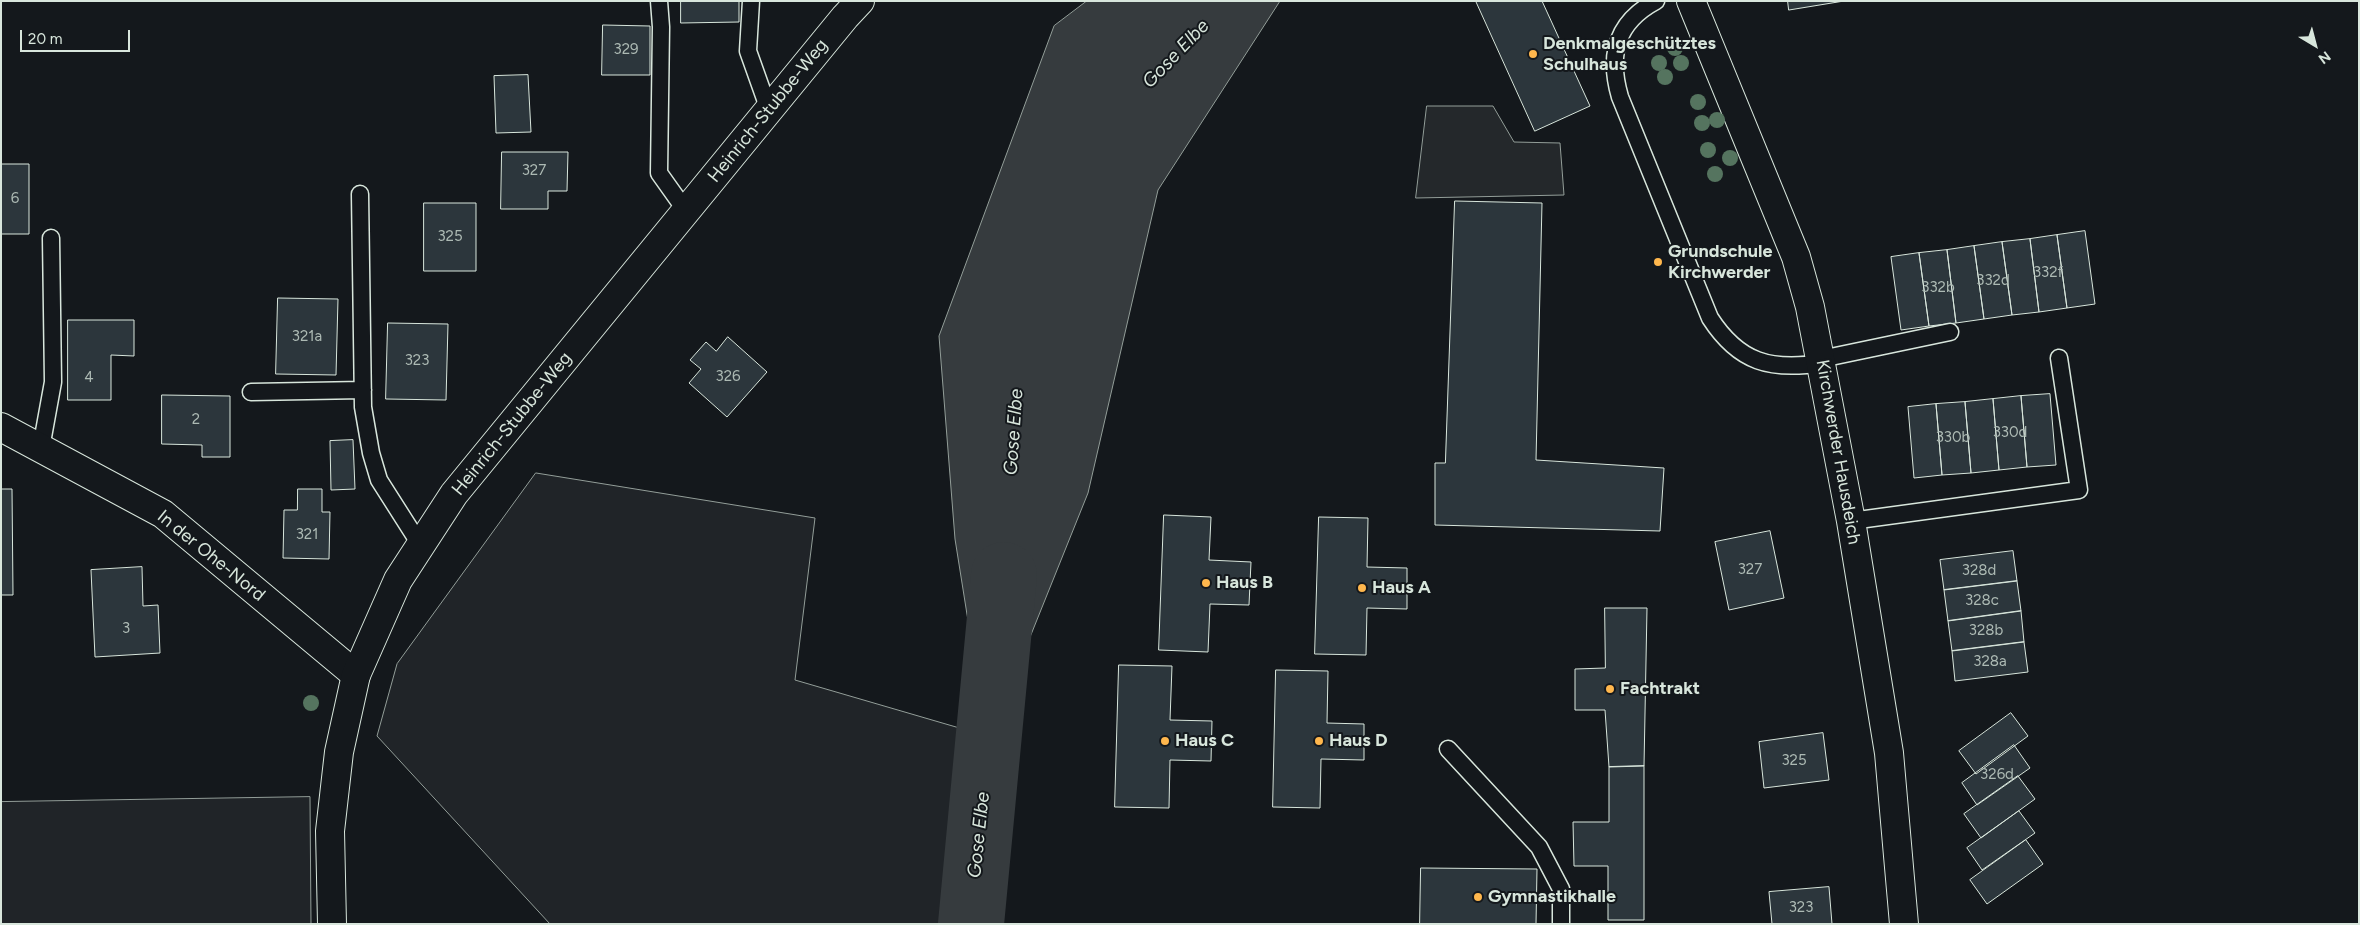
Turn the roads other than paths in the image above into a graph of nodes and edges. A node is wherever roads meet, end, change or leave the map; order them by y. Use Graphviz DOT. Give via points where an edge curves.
graph roads {
  1 [pos="660,1"];
  2 [pos="751,1"];
  3 [pos="860,1"];
  4 [pos="1656,1"];
  5 [pos="1690,1"];
  6 [pos="769,110"];
  7 [pos="360,194"];
  8 [pos="686,212"];
  9 [pos="51,238"];
  10 [pos="1950,332"];
  11 [pos="2059,358"];
  12 [pos="1821,361"];
  13 [pos="363,390"];
  14 [pos="251,392"];
  15 [pos="1,427"];
  16 [pos="41,448"];
  17 [pos="1851,521"];
  18 [pos="421,546"];
  19 [pos="356,675"];
  20 [pos="1448,750"];
  21 [pos="332,924"];
  22 [pos="1561,924"];
  23 [pos="1904,924"];
  1 -- 8 [label="lane" via="659,173"];
  2 -- 6 [label="lane" via="748,51"];
  3 -- 6 [label="street, Heinrich-Stubbe-Weg"];
  4 -- 12 [label="lane" via="1639,13 1617,42 1614,75 1620,97 1710,318 1734,348 1767,364 1789,366"];
  5 -- 12 [label="street, Kirchwerder Hausdeich" via="1796,257"];
  6 -- 8 [label="street, Heinrich-Stubbe-Weg"];
  7 -- 13 [label="lane"];
  8 -- 18 [label="street, Heinrich-Stubbe-Weg" via="454,494"];
  9 -- 16 [label="lane" via="53,382"];
  10 -- 12 [label="lane"];
  11 -- 17 [label="lane" via="2079,490"];
  12 -- 17 [label="street, Kirchwerder Hausdeich"];
  13 -- 14 [label="lane"];
  13 -- 18 [label="lane" via="371,454 379,480"];
  15 -- 16 [label="street, In der Ohe-Nord"];
  16 -- 19 [label="street, In der Ohe-Nord" via="164,514"];
  17 -- 23 [label="street, Kirchwerder Hausdeich" via="1889,753"];
  18 -- 19 [label="street, Heinrich-Stubbe-Weg" via="398,580"];
  19 -- 21 [label="street, Heinrich-Stubbe-Weg" via="339,752 330,831"];
  20 -- 22 [label="lane" via="1540,847 1561,889"];
}
